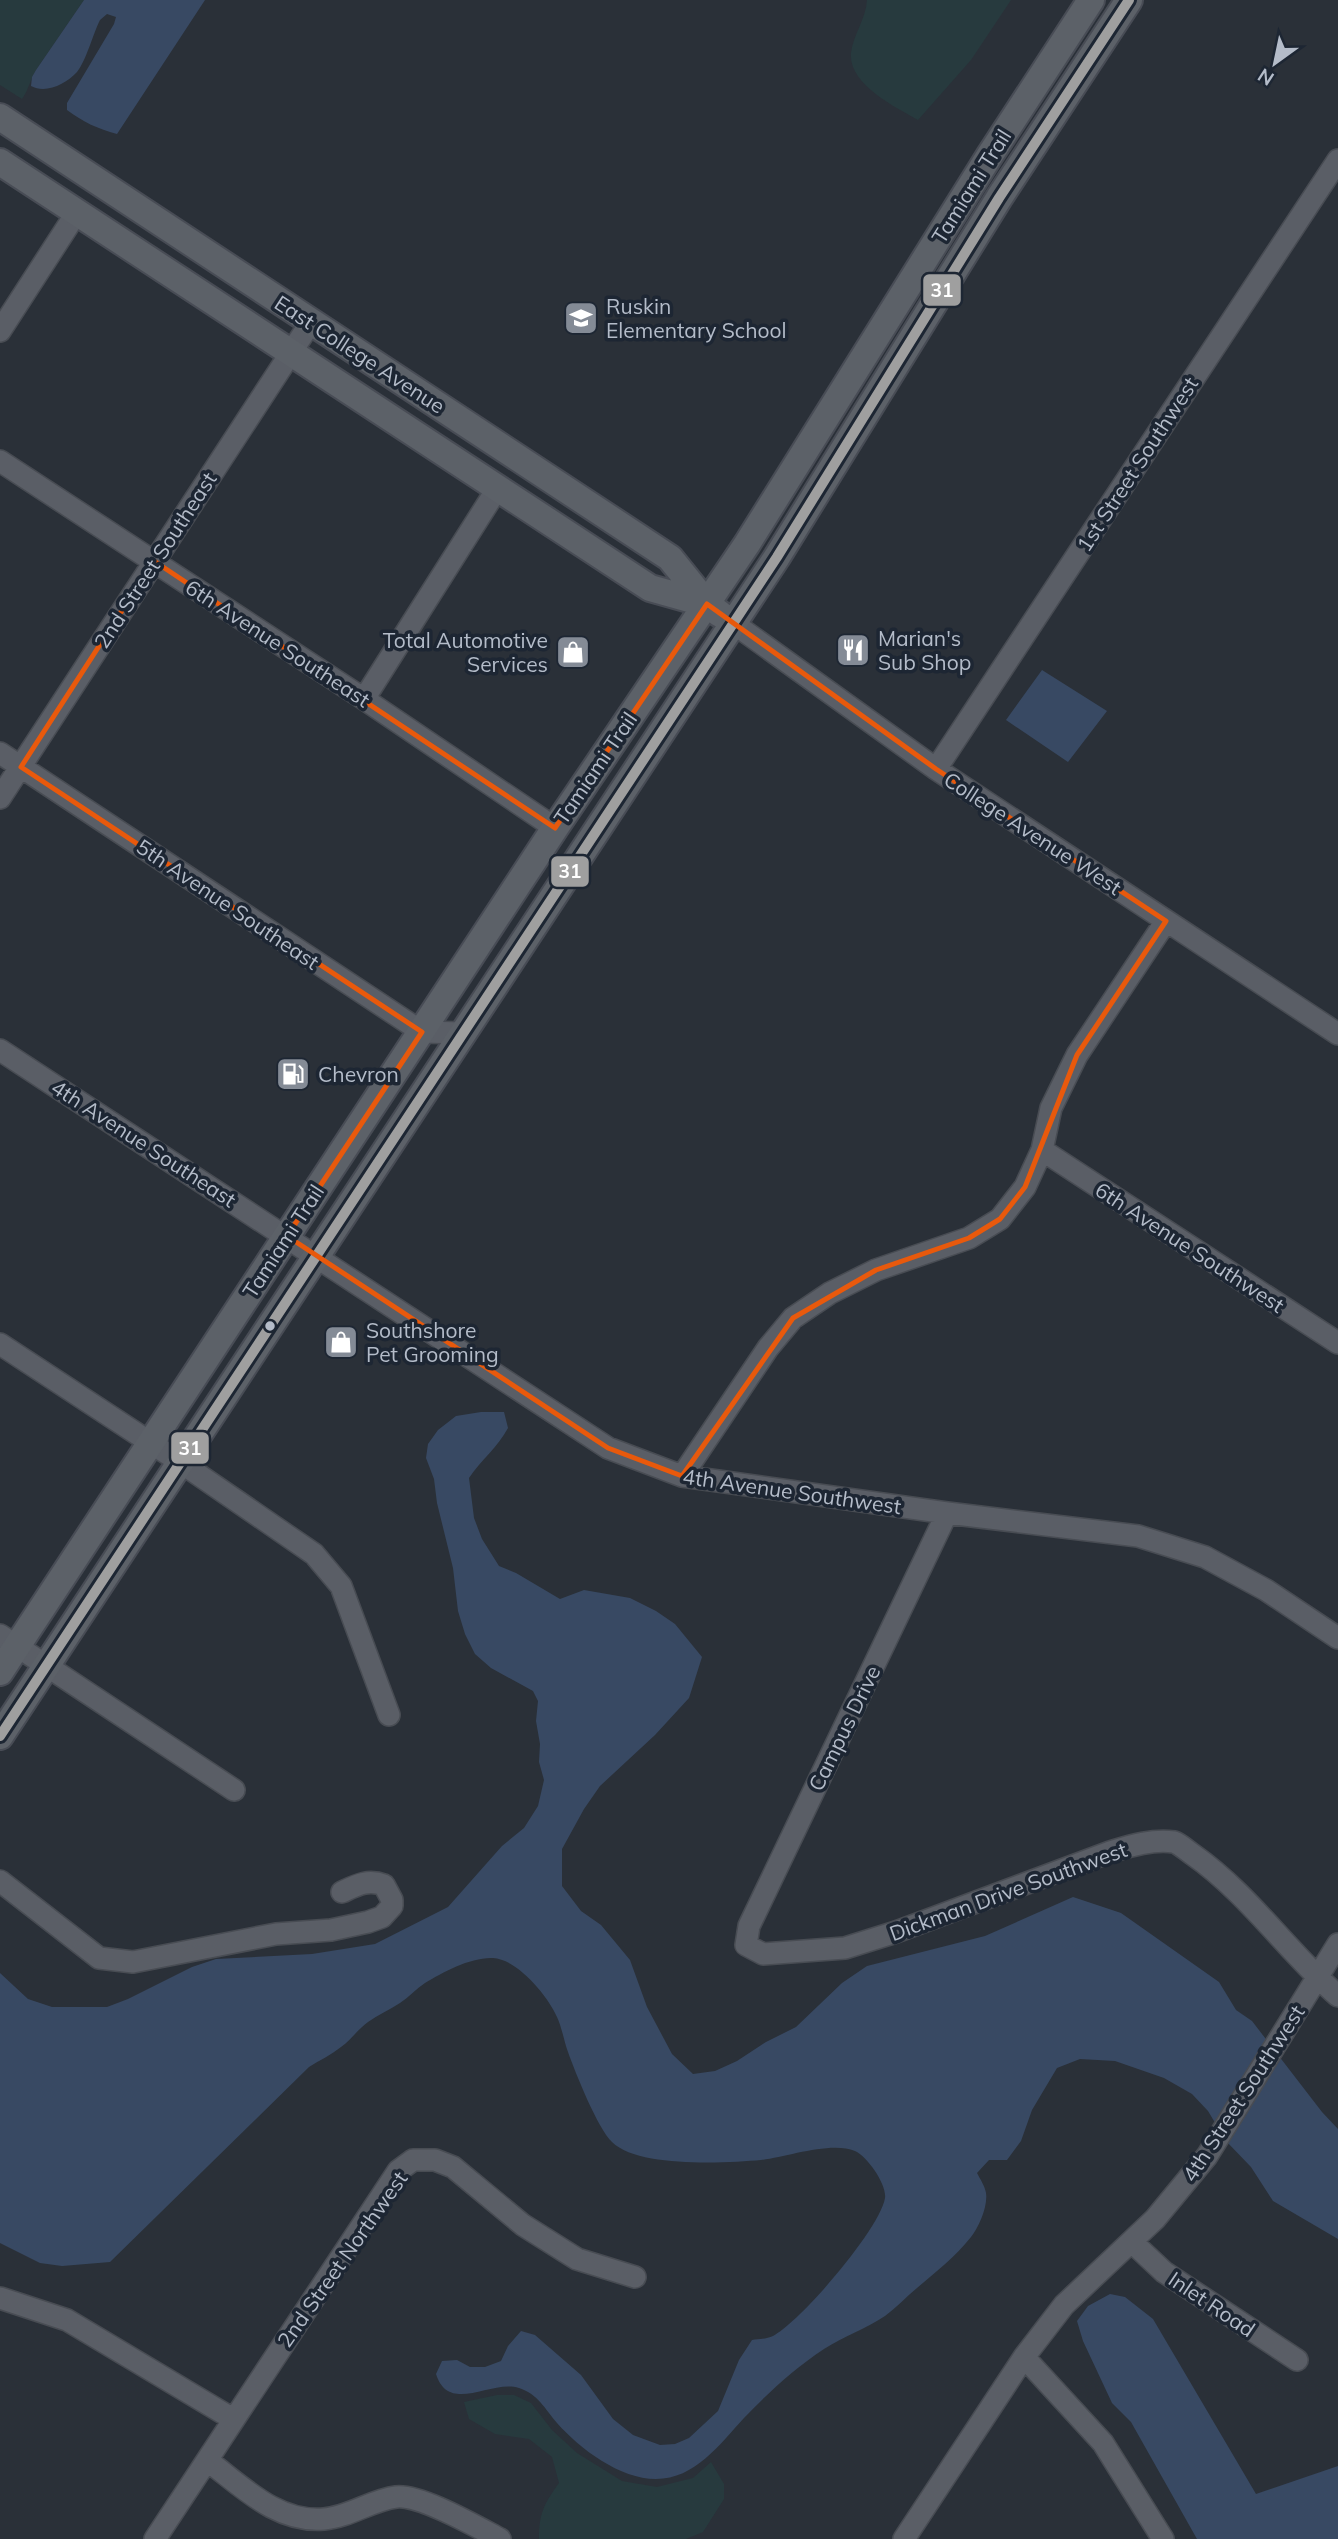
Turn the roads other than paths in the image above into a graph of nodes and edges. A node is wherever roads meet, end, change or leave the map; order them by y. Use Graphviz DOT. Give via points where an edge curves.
graph roads {
  1 [pos="1129,0"];
  2 [pos="1086,7"];
  3 [pos="0,117"];
  4 [pos="1338,160"];
  5 [pos="0,162"];
  6 [pos="77,212"];
  7 [pos="311,322"];
  8 [pos="0,331"];
  9 [pos="291,352"];
  10 [pos="0,461"];
  11 [pos="497,489"];
  12 [pos="154,561"];
  13 [pos="706,604"];
  14 [pos="733,623"];
  15 [pos="364,699"];
  16 [pos="0,753"];
  17 [pos="21,767"];
  18 [pos="936,769"];
  19 [pos="0,798"];
  20 [pos="555,828"];
  21 [pos="564,880"];
  22 [pos="1166,920"];
  23 [pos="422,1032"];
  24 [pos="463,1033"];
  25 [pos="1338,1034"];
  26 [pos="0,1050"];
  27 [pos="1042,1150"];
  28 [pos="287,1236"];
  29 [pos="318,1257"];
  30 [pos="1338,1343"];
  31 [pos="0,1344"];
  32 [pos="151,1443"];
  33 [pos="180,1462"];
  34 [pos="682,1476"];
  35 [pos="947,1513"];
  36 [pos="1338,1637"];
  37 [pos="8,1641"];
  38 [pos="46,1665"];
  39 [pos="0,1672"];
  40 [pos="389,1716"];
  41 [pos="0,1736"];
  42 [pos="234,1790"];
  43 [pos="0,1881"];
  44 [pos="342,1892"];
  45 [pos="1338,1944"];
  46 [pos="746,1945"];
  47 [pos="1316,1977"];
  48 [pos="1338,1996"];
  49 [pos="1132,2242"];
  50 [pos="635,2277"];
  51 [pos="0,2298"];
  52 [pos="1024,2357"];
  53 [pos="1297,2360"];
  54 [pos="233,2419"];
  55 [pos="208,2461"];
  56 [pos="155,2539"];
  57 [pos="500,2539"];
  58 [pos="904,2539"];
  59 [pos="1163,2539"];
  1 -- 14 [label="main road, Tamiami Trail"];
  2 -- 13 [label="main road, Tamiami Trail"];
  3 -- 7 [label="main road, East College Avenue"];
  4 -- 18 [label="street, 1st Street Southwest"];
  5 -- 6 [label="main road, East College Avenue"];
  6 -- 8 [label="street"];
  6 -- 9 [label="main road, East College Avenue"];
  7 -- 9 [label="street, 2nd Street Southeast"];
  7 -- 13 [label="main road, East College Avenue" via="670,558"];
  9 -- 11 [label="main road, East College Avenue"];
  9 -- 12 [label="street, 2nd Street Southeast"];
  10 -- 12 [label="street, 6th Avenue Southeast"];
  11 -- 13 [label="main road, East College Avenue" via="650,589"];
  11 -- 15 [label="street"];
  12 -- 15 [label="street, 6th Avenue Southeast"];
  12 -- 17 [label="street, 2nd Street Southeast"];
  13 -- 14 [label="main road, East College Avenue"];
  13 -- 20 [label="main road, Tamiami Trail"];
  14 -- 18 [label="street, College Avenue West"];
  14 -- 21 [label="main road, Tamiami Trail"];
  15 -- 20 [label="street, 6th Avenue Southeast"];
  16 -- 17 [label="street, 5th Avenue Southeast"];
  17 -- 19 [label="street, 2nd Street Southeast"];
  17 -- 23 [label="street, 5th Avenue Southeast"];
  18 -- 22 [label="street, College Avenue West"];
  20 -- 21 [label="main road" via="564,838"];
  20 -- 23 [label="main road, Tamiami Trail"];
  21 -- 24 [label="main road, Tamiami Trail"];
  22 -- 25 [label="street, College Avenue West"];
  22 -- 27 [label="street" via="1077,1055 1051,1108"];
  23 -- 24 [label="street"];
  23 -- 28 [label="main road, Tamiami Trail"];
  24 -- 29 [label="main road, Tamiami Trail"];
  26 -- 28 [label="street, 4th Avenue Southeast"];
  27 -- 30 [label="street, 6th Avenue Southwest"];
  27 -- 34 [label="street" via="1026,1187 1000,1219 969,1238 876,1270 793,1318"];
  28 -- 29 [label="street, 4th Avenue Southwest"];
  28 -- 32 [label="main road, Tamiami Trail"];
  29 -- 33 [label="main road, Tamiami Trail"];
  29 -- 34 [label="street, 4th Avenue Southwest" via="608,1448"];
  31 -- 32 [label="street"];
  32 -- 33 [label="street"];
  32 -- 37 [label="main road, Tamiami Trail"];
  33 -- 38 [label="main road, Tamiami Trail"];
  33 -- 40 [label="street" via="314,1554 341,1586"];
  34 -- 35 [label="street, 4th Avenue Southwest"];
  35 -- 36 [label="street, 4th Avenue Southwest" via="1139,1536 1178,1548 1205,1557"];
  35 -- 46 [label="street, Campus Drive" via="749,1926"];
  37 -- 38 [label="street"];
  37 -- 39 [label="main road, Tamiami Trail"];
  38 -- 41 [label="main road, Tamiami Trail"];
  38 -- 42 [label="street"];
  43 -- 44 [label="street" via="99,1958 133,1962 276,1934 345,1928 383,1917 392,1906 390,1893 374,1881"];
  45 -- 47 [label="street, 4th Street Southwest"];
  46 -- 47 [label="street, Dickman Drive Southwest" via="763,1954 845,1948 1110,1852 1140,1843 1175,1842 1236,1891"];
  47 -- 48 [label="street, Dickman Drive Southwest"];
  47 -- 49 [label="street, 4th Street Southwest" via="1207,2156"];
  49 -- 52 [label="street, 4th Street Southwest" via="1063,2305"];
  49 -- 53 [label="street, Inlet Road" via="1164,2272"];
  50 -- 54 [label="street, 2nd Street Northwest" via="577,2259 523,2225 453,2166 413,2160 398,2171"];
  51 -- 54 [label="street" via="67,2320"];
  52 -- 58 [label="street, 4th Street Southwest"];
  52 -- 59 [label="street" via="1103,2443"];
  54 -- 55 [label="street, 2nd Street Northwest"];
  55 -- 56 [label="street, 2nd Street Northwest"];
  55 -- 57 [label="street" via="273,2510 291,2517 325,2519 398,2497 442,2509"];
}
